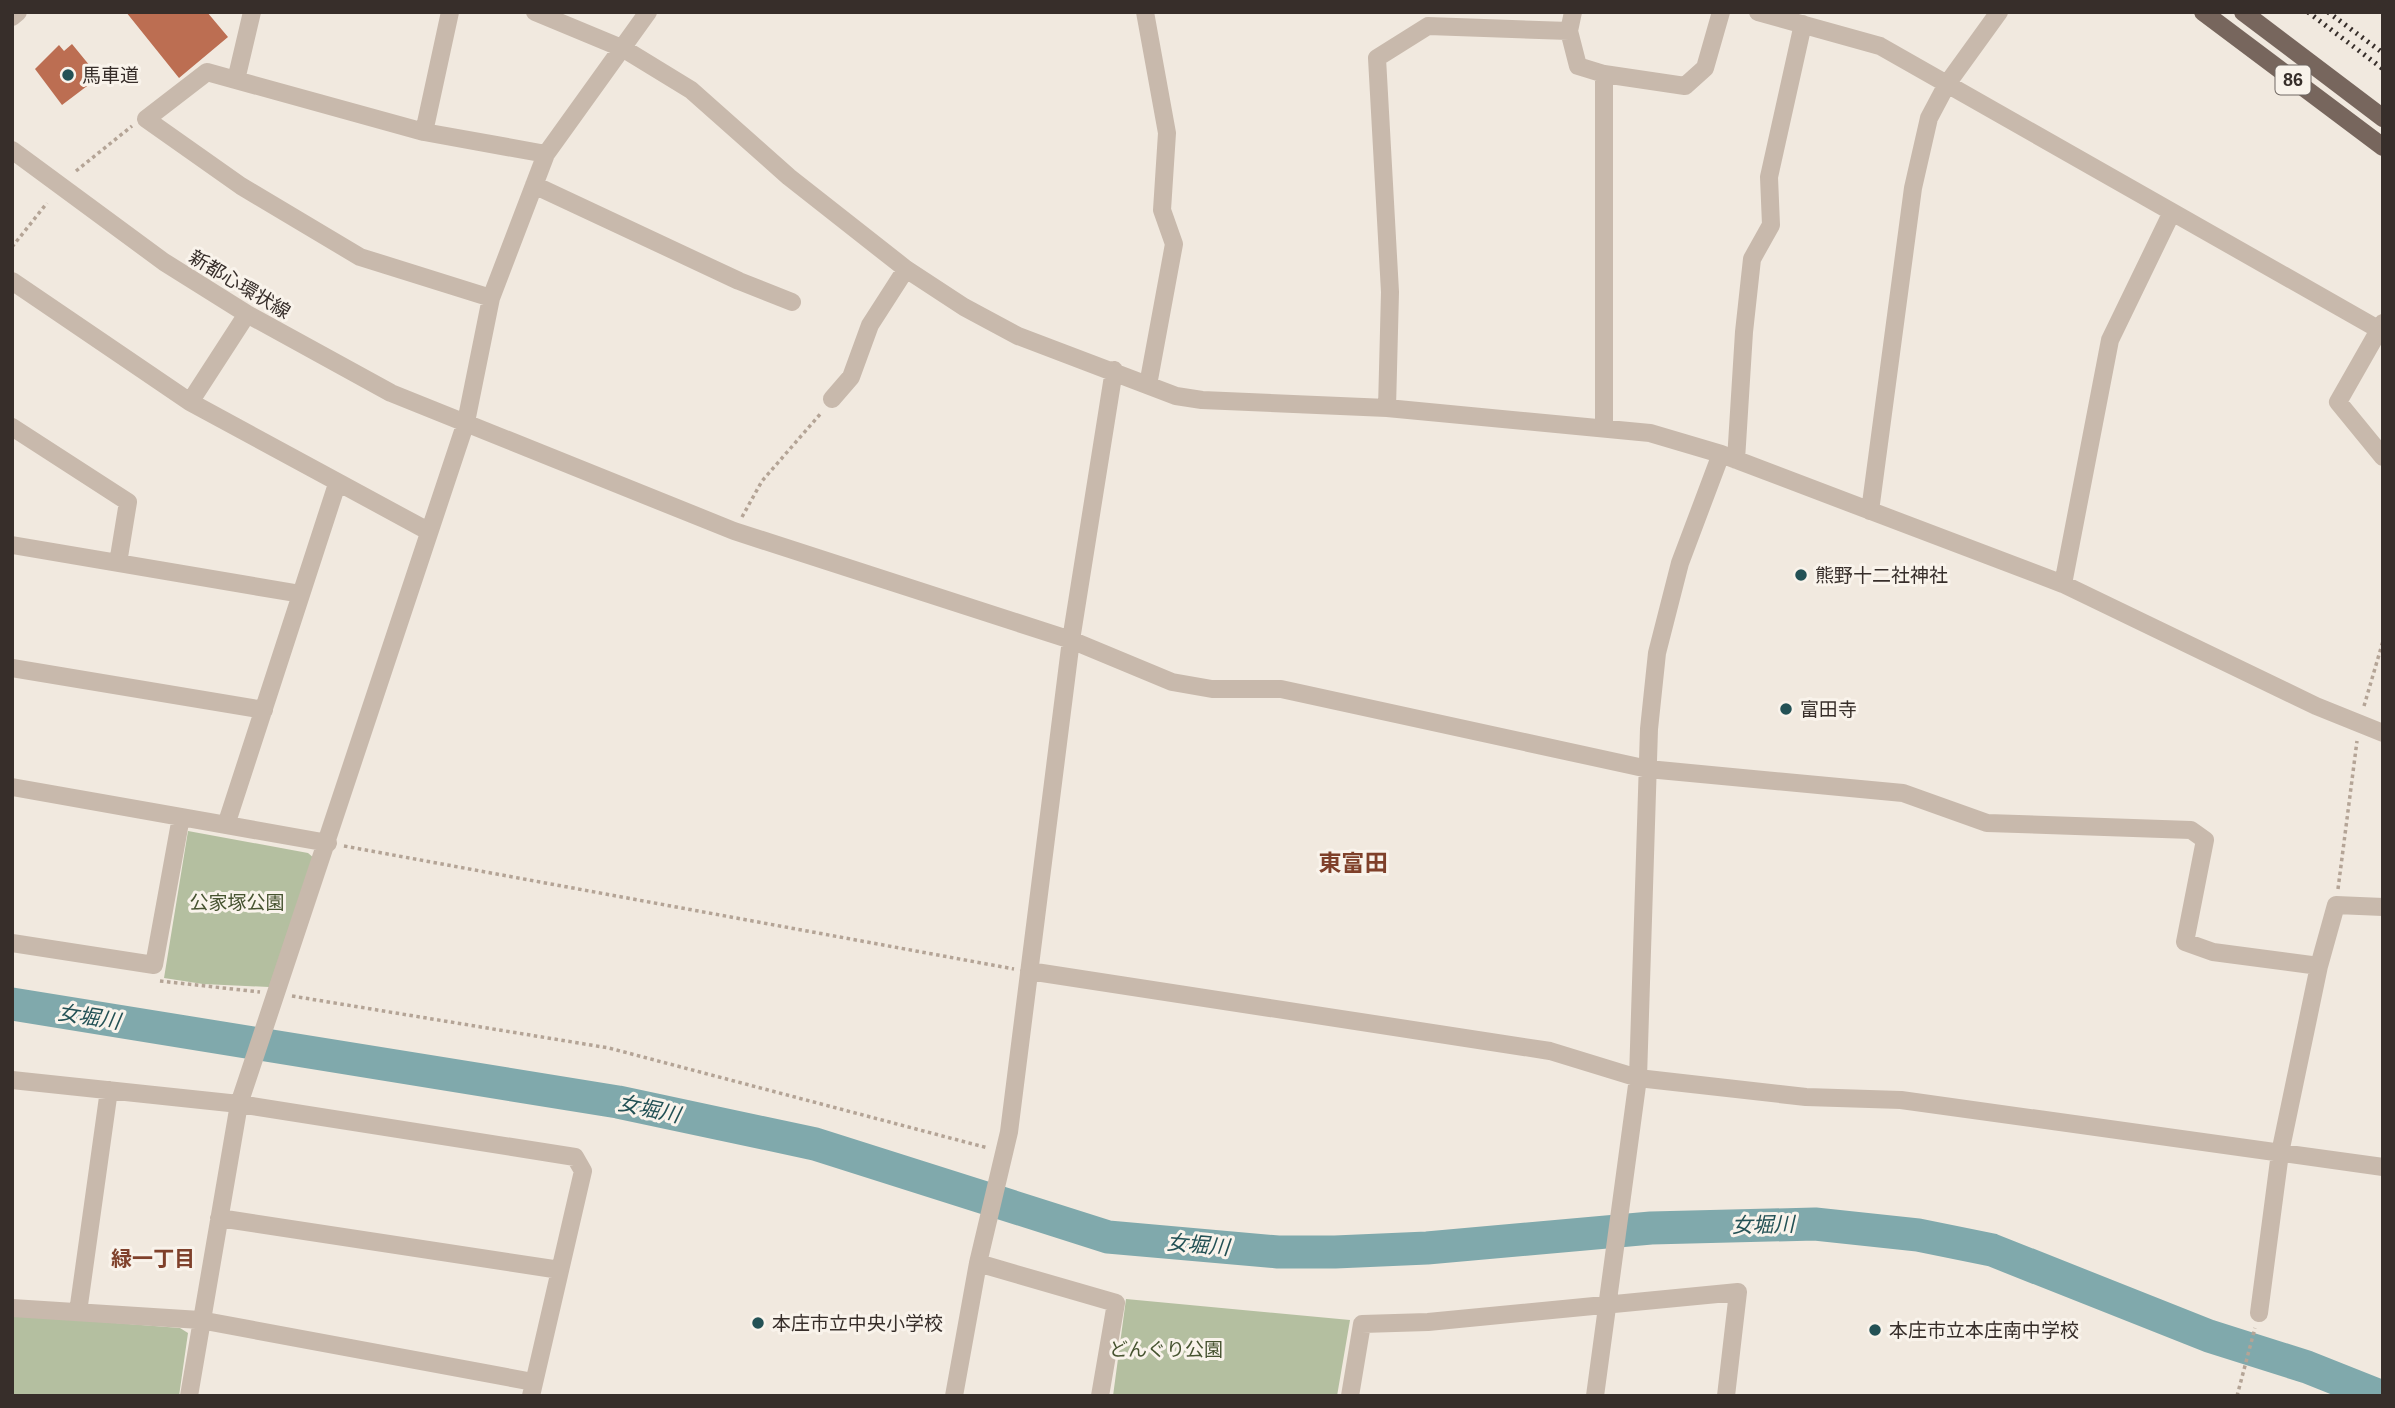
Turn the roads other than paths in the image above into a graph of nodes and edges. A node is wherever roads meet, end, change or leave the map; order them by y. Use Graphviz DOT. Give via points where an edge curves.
graph roads {
  1 [pos="19,12"];
  2 [pos="252,12"];
  3 [pos="450,12"];
  4 [pos="535,12"];
  5 [pos="648,12"];
  6 [pos="1146,12"];
  7 [pos="1573,12"];
  8 [pos="1721,12"];
  9 [pos="1758,12"];
  10 [pos="1999,12"];
  11 [pos="2203,12"];
  12 [pos="2243,12"];
  13 [pos="12,18"];
  14 [pos="1803,24"];
  15 [pos="1569,31"];
  16 [pos="624,49"];
  17 [pos="1604,74"];
  18 [pos="236,80"];
  19 [pos="1947,84"];
  20 [pos="2383,118"];
  21 [pos="424,132"];
  22 [pos="2383,147"];
  23 [pos="12,150"];
  24 [pos="546,154"];
  25 [pos="534,185"];
  26 [pos="2171,214"];
  27 [pos="906,269"];
  28 [pos="12,281"];
  29 [pos="491,298"];
  30 [pos="792,302"];
  31 [pos="247,314"];
  32 [pos="2381,326"];
  33 [pos="1114,370"];
  34 [pos="1148,385"];
  35 [pos="832,399"];
  36 [pos="190,402"];
  37 [pos="1387,408"];
  38 [pos="466,422"];
  39 [pos="12,427"];
  40 [pos="1604,428"];
  41 [pos="1729,457"];
  42 [pos="2383,457"];
  43 [pos="337,484"];
  44 [pos="1870,511"];
  45 [pos="428,531"];
  46 [pos="12,545"];
  47 [pos="118,563"];
  48 [pos="2063,584"];
  49 [pos="301,594"];
  50 [pos="1070,640"];
  51 [pos="12,668"];
  52 [pos="264,710"];
  53 [pos="2383,733"];
  54 [pos="1648,769"];
  55 [pos="12,787"];
  56 [pos="181,817"];
  57 [pos="226,825"];
  58 [pos="328,843"];
  59 [pos="2383,907"];
  60 [pos="12,943"];
  61 [pos="2319,966"];
  62 [pos="1029,971"];
  63 [pos="1638,1078"];
  64 [pos="12,1080"];
  65 [pos="109,1090"];
  66 [pos="239,1104"];
  67 [pos="2280,1153"];
  68 [pos="2383,1167"];
  69 [pos="219,1218"];
  70 [pos="978,1263"];
  71 [pos="560,1270"];
  72 [pos="1606,1304"];
  73 [pos="12,1308"];
  74 [pos="78,1312"];
  75 [pos="2259,1313"];
  76 [pos="200,1320"];
  77 [pos="532,1389"];
  78 [pos="189,1396"];
  79 [pos="954,1396"];
  80 [pos="1100,1396"];
  81 [pos="1350,1396"];
  82 [pos="1595,1396"];
  83 [pos="1726,1396"];
  1 -- 13 [label="street"];
  2 -- 18 [label="street"];
  3 -- 21 [label="street"];
  4 -- 16 [label="street"];
  5 -- 16 [label="street"];
  6 -- 34 [label="street" via="1167,133 1162,210 1174,244"];
  7 -- 15 [label="street"];
  8 -- 17 [label="street" via="1705,68 1685,86"];
  9 -- 14 [label="street"];
  10 -- 19 [label="street"];
  11 -- 22 [label="main road, 86"];
  12 -- 20 [label="main road, 86"];
  14 -- 19 [label="street" via="1880,46"];
  14 -- 41 [label="street" via="1769,177 1771,225 1752,259"];
  15 -- 17 [label="street" via="1578,66"];
  15 -- 37 [label="street" via="1428,26 1377,58 1390,292"];
  16 -- 24 [label="street"];
  16 -- 27 [label="street" via="691,90 789,177"];
  17 -- 40 [label="street"];
  18 -- 21 [label="street"];
  18 -- 29 [label="street" via="207,72 146,119 241,186 360,257"];
  19 -- 26 [label="street"];
  19 -- 44 [label="street" via="1928,118 1913,188"];
  21 -- 24 [label="street"];
  23 -- 31 [label="street, 新都心環状線" via="164,262"];
  24 -- 25 [label="street"];
  25 -- 29 [label="street"];
  25 -- 30 [label="street"];
  26 -- 32 [label="street"];
  26 -- 48 [label="street" via="2110,340"];
  27 -- 33 [label="street" via="1018,336"];
  27 -- 35 [label="street" via="870,325 851,377"];
  28 -- 36 [label="street"];
  29 -- 38 [label="street"];
  31 -- 36 [label="street"];
  31 -- 38 [label="street, 新都心環状線" via="391,393"];
  32 -- 42 [label="street" via="2338,402"];
  33 -- 34 [label="street"];
  33 -- 50 [label="street"];
  34 -- 37 [label="street" via="1202,400"];
  36 -- 43 [label="street"];
  37 -- 40 [label="street"];
  38 -- 45 [label="street"];
  38 -- 50 [label="street, 新都心環状線" via="734,531"];
  39 -- 47 [label="street" via="128,502"];
  40 -- 41 [label="street" via="1650,433"];
  41 -- 44 [label="street"];
  41 -- 54 [label="street" via="1680,563 1657,653"];
  43 -- 45 [label="street"];
  43 -- 49 [label="street"];
  44 -- 48 [label="street"];
  45 -- 58 [label="street"];
  46 -- 47 [label="street"];
  47 -- 49 [label="street"];
  48 -- 53 [label="street" via="2187,646"];
  49 -- 52 [label="street"];
  50 -- 54 [label="street, 新都心環状線" via="1172,682 1212,689 1281,689"];
  50 -- 62 [label="street"];
  51 -- 52 [label="street"];
  52 -- 57 [label="street"];
  54 -- 61 [label="street, 新都心環状線" via="1903,793 1987,823 2191,830 2205,840 2185,942 2213,952"];
  54 -- 63 [label="street"];
  55 -- 56 [label="street"];
  56 -- 57 [label="street"];
  56 -- 60 [label="street" via="154,965"];
  57 -- 58 [label="street"];
  58 -- 66 [label="street"];
  59 -- 61 [label="street" via="2336,905"];
  61 -- 67 [label="street"];
  62 -- 63 [label="street" via="1549,1051"];
  62 -- 70 [label="street" via="1004,1152"];
  63 -- 67 [label="street" via="1806,1097 1901,1100"];
  63 -- 72 [label="street"];
  64 -- 65 [label="street"];
  65 -- 66 [label="street"];
  65 -- 74 [label="street"];
  66 -- 69 [label="street"];
  66 -- 71 [label="street" via="575,1157 583,1171"];
  67 -- 68 [label="street"];
  67 -- 75 [label="street"];
  69 -- 71 [label="street"];
  69 -- 76 [label="street"];
  70 -- 79 [label="street"];
  70 -- 80 [label="street" via="1116,1303"];
  71 -- 77 [label="street"];
  72 -- 81 [label="street" via="1362,1324"];
  72 -- 82 [label="street"];
  72 -- 83 [label="street" via="1738,1292"];
  73 -- 74 [label="street"];
  74 -- 76 [label="street"];
  76 -- 77 [label="street"];
  76 -- 78 [label="street"];
}
